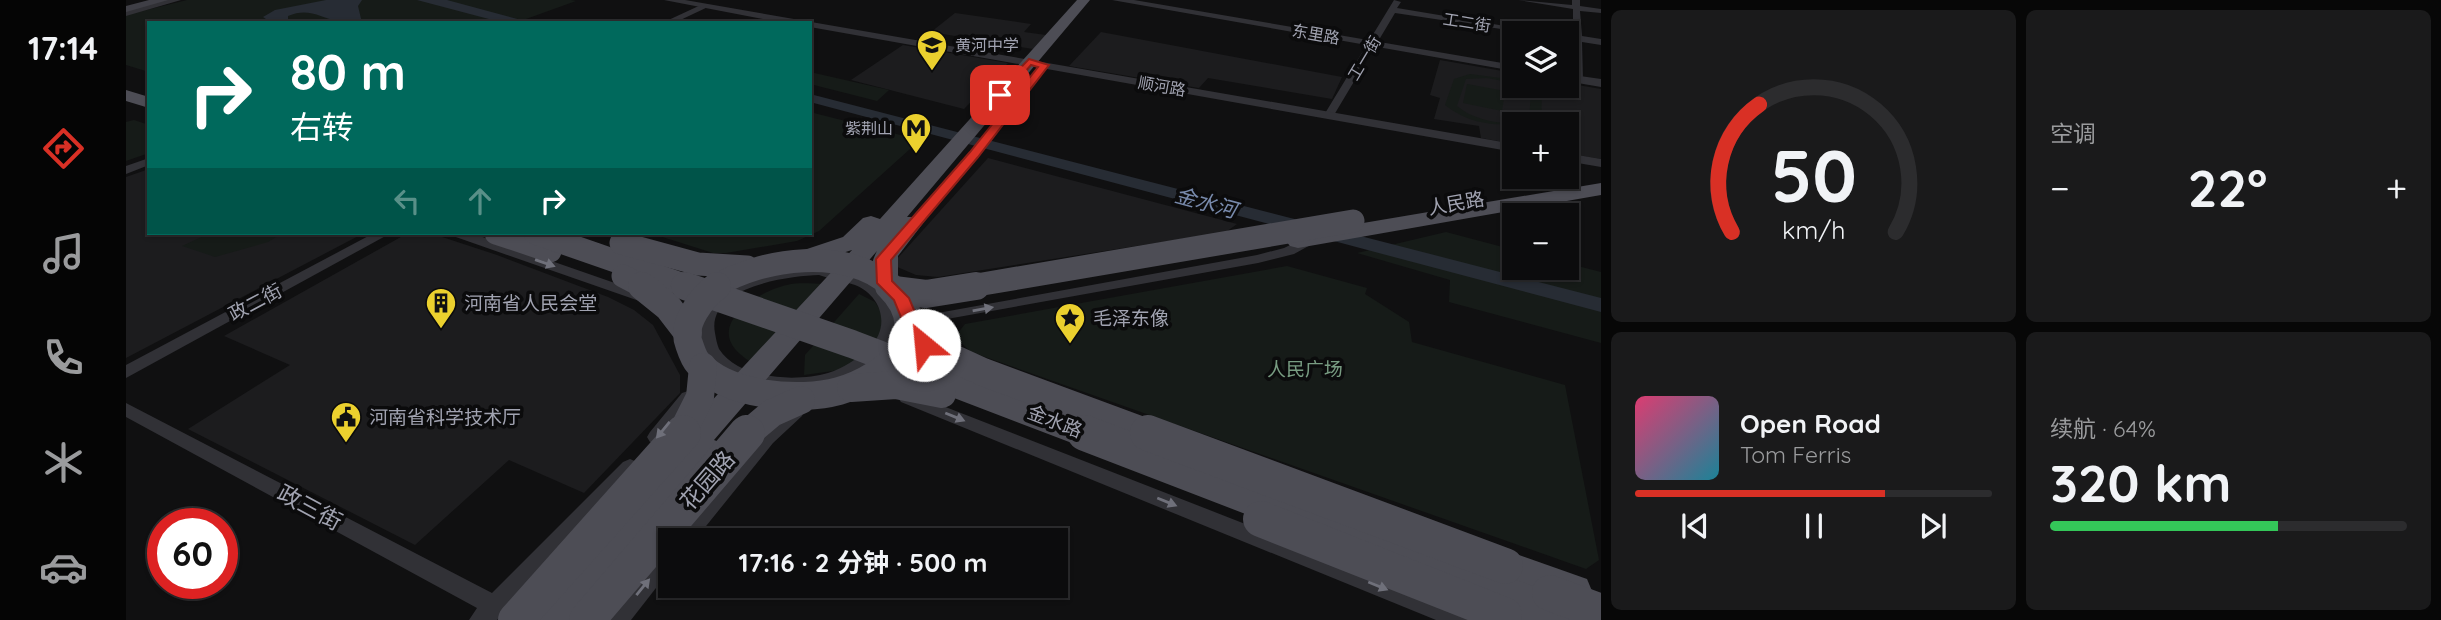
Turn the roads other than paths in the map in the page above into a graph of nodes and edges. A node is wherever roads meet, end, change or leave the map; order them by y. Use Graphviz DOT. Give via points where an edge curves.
graph roads {
  1 [pos="136,0"];
  2 [pos="150,0"];
  3 [pos="162,0"];
  4 [pos="176,0"];
  5 [pos="669,0"];
  6 [pos="1084,0"];
  7 [pos="1099,0"];
  8 [pos="1117,0"];
  9 [pos="1398,0"];
  10 [pos="1522,0"];
  11 [pos="688,1"];
  12 [pos="1576,4"];
  13 [pos="706,6"];
  14 [pos="126,7"];
  15 [pos="1392,10"];
  16 [pos="1601,11"];
  17 [pos="671,21"];
  18 [pos="791,21"];
  19 [pos="812,24"];
  20 [pos="1502,27"];
  21 [pos="1579,39"];
  22 [pos="1601,42"];
  23 [pos="1372,44"];
  24 [pos="1037,64"];
  25 [pos="1502,66"];
  26 [pos="1579,74"];
  27 [pos="1580,79"];
  28 [pos="1601,83"];
  29 [pos="126,87"];
  30 [pos="147,94"];
  31 [pos="126,95"];
  32 [pos="147,102"];
  33 [pos="1329,115"];
  34 [pos="966,144"];
  35 [pos="1502,146"];
  36 [pos="1579,159"];
  37 [pos="147,162"];
  38 [pos="1601,163"];
  39 [pos="126,170"];
  40 [pos="1601,177"];
  41 [pos="1601,188"];
  42 [pos="1353,221"];
  43 [pos="380,235"];
  44 [pos="463,235"];
  45 [pos="502,235"];
  46 [pos="541,235"];
  47 [pos="573,235"];
  48 [pos="595,235"];
  49 [pos="626,235"];
  50 [pos="794,261"];
  51 [pos="763,271"];
  52 [pos="871,285"];
  53 [pos="904,323"];
  54 [pos="698,327"];
  55 [pos="708,360"];
  56 [pos="126,372"];
  57 [pos="760,379"];
  58 [pos="835,384"];
  59 [pos="126,409"];
  60 [pos="692,528"];
  61 [pos="658,569"];
  62 [pos="1601,601"];
  63 [pos="1601,612"];
  64 [pos="497,615"];
  65 [pos="1510,618"];
  66 [pos="534,620"];
  67 [pos="559,620"];
  68 [pos="587,620"];
  69 [pos="616,620"];
  70 [pos="1463,620"];
  71 [pos="1572,620"];
  1 -- 14 [label="street"];
  2 -- 14 [label="main road"];
  3 -- 14 [label="main road"];
  4 -- 14 [label="street"];
  5 -- 11 [label="street"];
  6 -- 24 [label="main road"];
  7 -- 24 [label="main road"];
  8 -- 23 [label="street, 东里路"];
  9 -- 15 [label="street, 工一街"];
  10 -- 12 [label="street"];
  11 -- 13 [label="street"];
  12 -- 16 [label="street"];
  13 -- 17 [label="street"];
  13 -- 18 [label="street"];
  15 -- 20 [label="street, 工二街"];
  15 -- 23 [label="street, 工一街"];
  19 -- 24 [label="street, 顺河路"];
  21 -- 22 [label="street"];
  23 -- 25 [label="street, 东里路"];
  23 -- 33 [label="street, 工一街"];
  24 -- 33 [label="street, 顺河路"];
  24 -- 34 [label="main road"];
  26 -- 27 [label="street"];
  27 -- 28 [label="street"];
  29 -- 30 [label="main road"];
  31 -- 32 [label="main road"];
  33 -- 35 [label="street, 顺河路"];
  34 -- 50 [label="main road" via="903,191 851,242"];
  34 -- 52 [label="main road"];
  34 -- 52 [label="main road" via="934,198 883,259"];
  36 -- 38 [label="street"];
  37 -- 39 [label="street"];
  40 -- 42 [label="main road, 人民路"];
  53 -- 41 [label="main road, 人民路, one-way" via="937,303"];
  42 -- 52 [label="main road, bridge" via="926,294"];
  43 -- 56 [label="street, 政二街"];
  44 -- 54 [label="street, one-way"];
  45 -- 54 [label="main road, bridge" via="626,277"];
  46 -- 71 [label="main road, 金水路, bridge" via="852,344"];
  47 -- 63 [label="main road, 金水路, bridge" via="862,334"];
  48 -- 51 [label="main road, bridge" via="682,263"];
  49 -- 51 [label="street"];
  50 -- 51 [label="main road, bridge"];
  50 -- 52 [label="main road, bridge" via="850,267"];
  51 -- 52 [label="street" via="807,270"];
  51 -- 54 [label="main road, bridge" via="740,274 708,293 694,311"];
  52 -- 53 [label="main road, bridge"];
  52 -- 57 [label="main road"];
  53 -- 58 [label="main road, bridge" via="909,337 898,357 877,375"];
  53 -- 62 [label="street" via="1428,522"];
  53 -- 62 [label="main road, bridge" via="924,345 983,372"];
  54 -- 55 [label="main road, bridge" via="691,350"];
  55 -- 57 [label="street"];
  55 -- 58 [label="main road, bridge" via="723,382 751,393 783,397"];
  55 -- 64 [label="main road, one-way, bridge" via="697,410 677,442"];
  57 -- 58 [label="street"];
  57 -- 66 [label="main road"];
  57 -- 67 [label="main road"];
  58 -- 60 [label="street" via="766,438"];
  58 -- 65 [label="main road, bridge" via="888,383 936,392"];
  58 -- 68 [label="main road, 花园路, bridge" via="789,404 751,429"];
  58 -- 70 [label="street, one-way"];
  59 -- 64 [label="street, 政三街"];
  69 -- 61 [label="street, one-way"];
}
